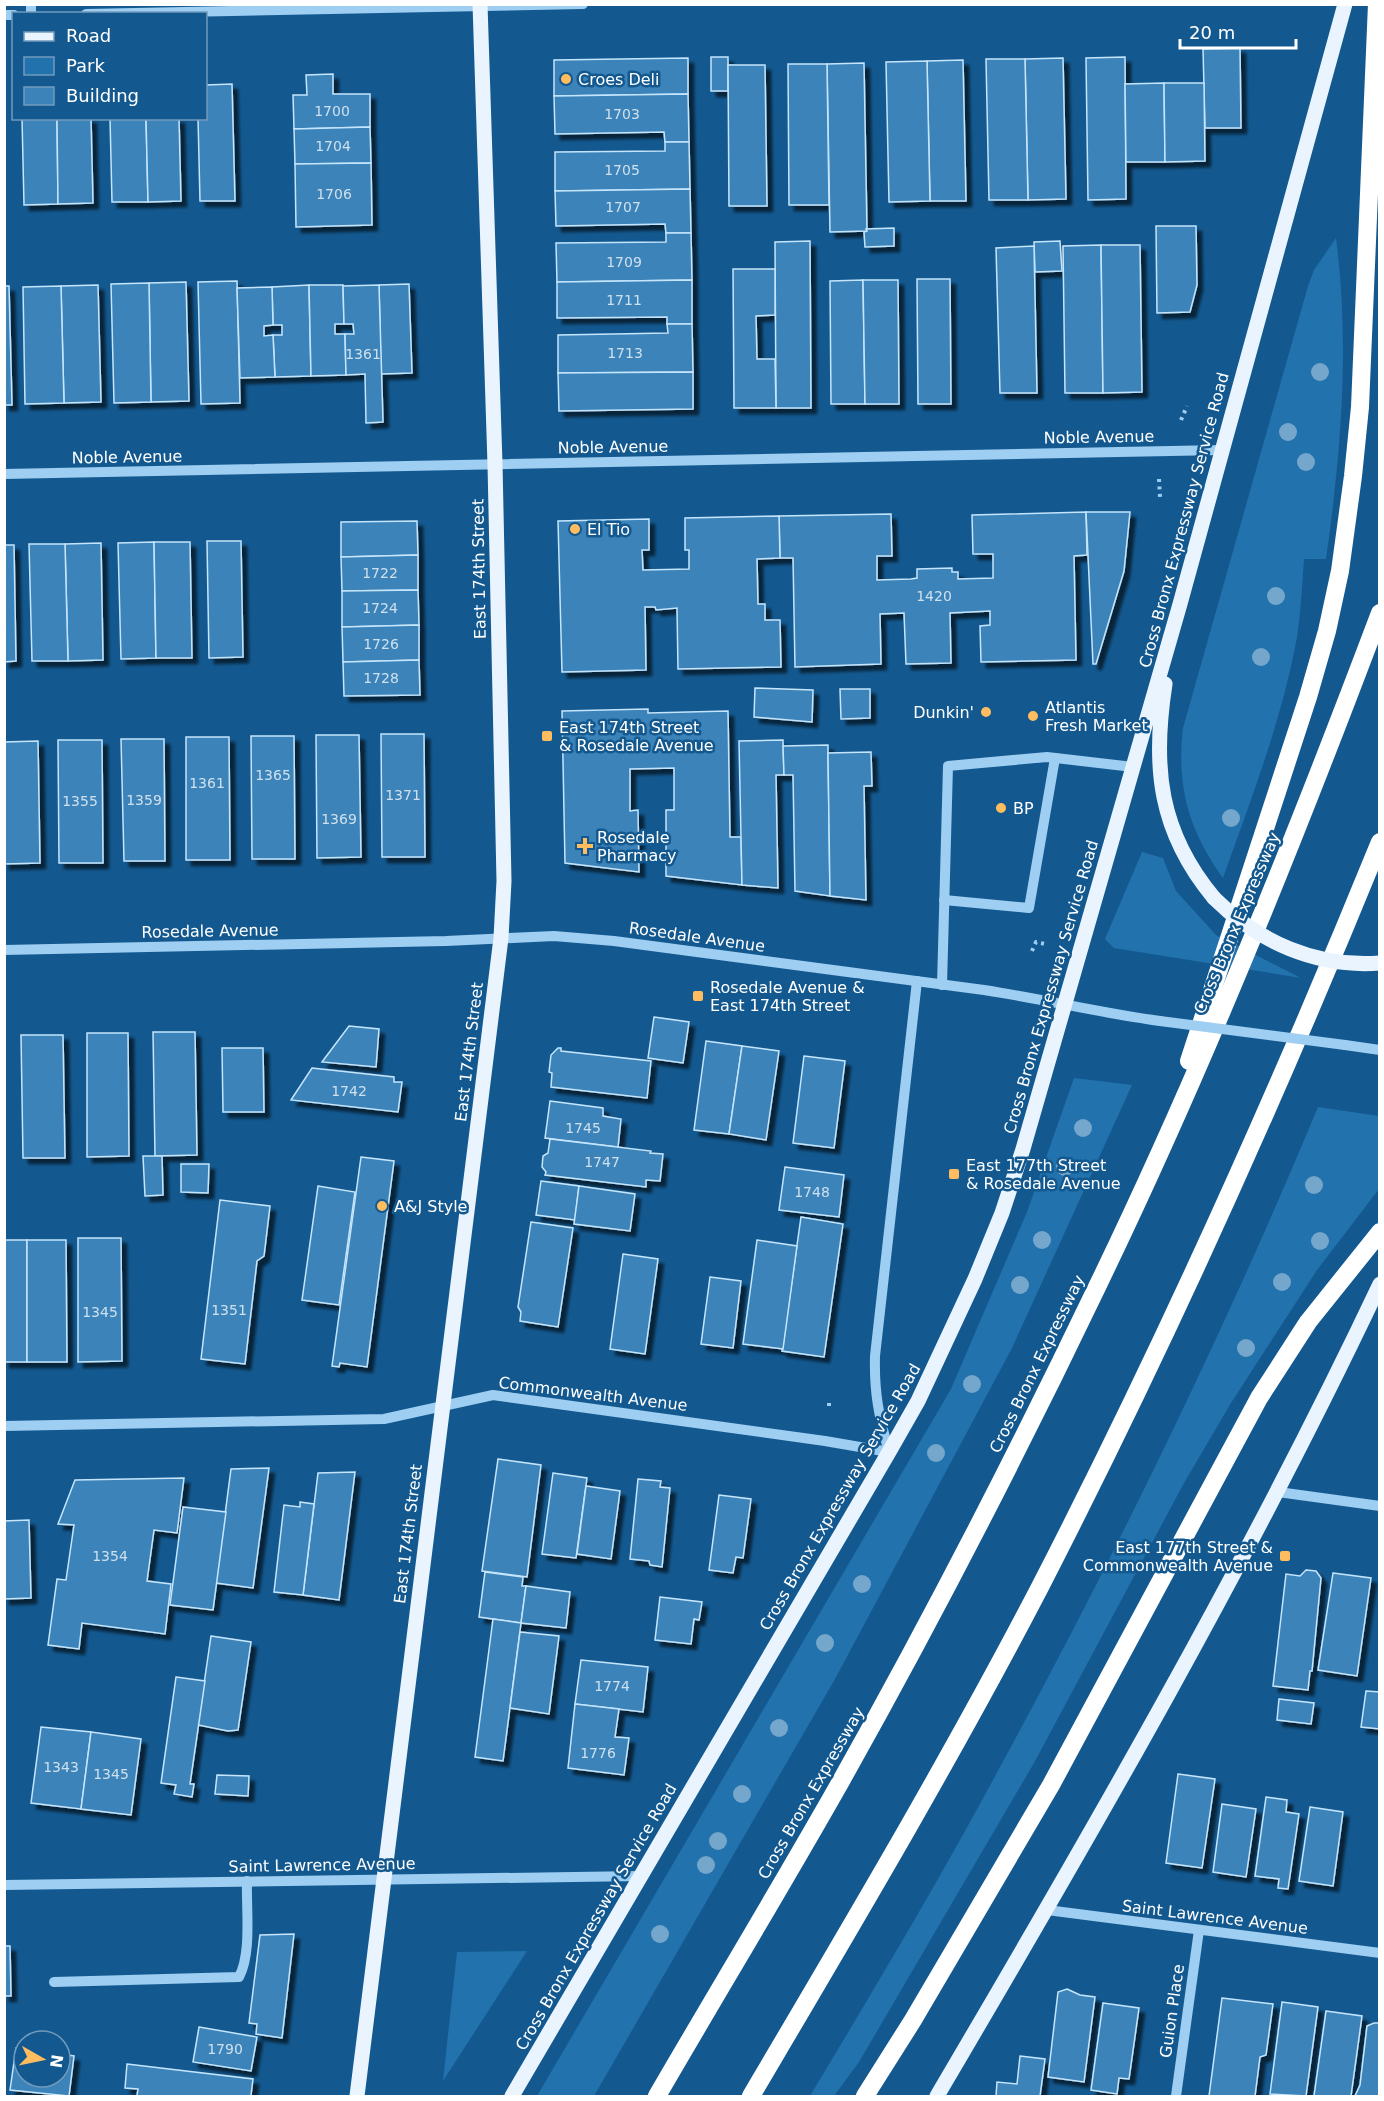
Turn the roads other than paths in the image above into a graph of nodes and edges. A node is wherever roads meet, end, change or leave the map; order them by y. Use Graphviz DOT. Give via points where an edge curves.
graph roads {
  1 [pos="583,4"];
  2 [pos="1345,4"];
  3 [pos="1377,4"];
  4 [pos="480,5"];
  5 [pos="174,12"];
  6 [pos="1222,450"];
  7 [pos="495,464"];
  8 [pos="4,474"];
  9 [pos="1180,604"];
  10 [pos="1380,613"];
  11 [pos="1055,758"];
  12 [pos="1133,767"];
  13 [pos="1380,842"];
  14 [pos="944,900"];
  15 [pos="501,938"];
  16 [pos="4,950"];
  17 [pos="1380,963"];
  18 [pos="917,981"];
  19 [pos="942,985"];
  20 [pos="1066,1004"];
  21 [pos="1380,1050"];
  22 [pos="1158,1155"];
  23 [pos="1380,1232"];
  24 [pos="1380,1284"];
  25 [pos="442,1405"];
  26 [pos="4,1426"];
  27 [pos="890,1452"];
  28 [pos="1278,1492"];
  29 [pos="1380,1506"];
  30 [pos="641,1876"];
  31 [pos="384,1879"];
  32 [pos="247,1881"];
  33 [pos="4,1886"];
  34 [pos="1047,1910"];
  35 [pos="1199,1930"];
  36 [pos="1380,1953"];
  37 [pos="54,1982"];
  38 [pos="357,2097"];
  39 [pos="512,2097"];
  40 [pos="657,2097"];
  41 [pos="751,2097"];
  42 [pos="865,2097"];
  43 [pos="937,2097"];
  44 [pos="1176,2097"];
  1 -- 4 [label="street"];
  2 -- 6 [label="main road, Cross Bronx Expressway Service Road"];
  3 -- 22 [label="highway" via="1360,407 1340,571 1308,697"];
  4 -- 5 [label="street"];
  4 -- 7 [label="main road, East 174th Street"];
  6 -- 7 [label="street, Noble Avenue"];
  6 -- 9 [label="main road, Cross Bronx Expressway Service Road"];
  7 -- 8 [label="street, Noble Avenue"];
  7 -- 15 [label="main road, East 174th Street" via="504,869"];
  9 -- 12 [label="main road, Cross Bronx Expressway Service Road"];
  9 -- 17 [label="main road, bridge" via="1163,698 1161,779 1174,836 1192,870 1214,898 1250,928 1294,951 1338,962"];
  10 -- 22 [label="highway, Cross Bronx Expressway" via="1296,832"];
  11 -- 12 [label="street"];
  11 -- 14 [label="street" via="1029,908"];
  11 -- 14 [label="street" via="948,766"];
  12 -- 20 [label="main road, Cross Bronx Expressway Service Road"];
  13 -- 41 [label="highway" via="1254,1142 1104,1461 944,1764"];
  14 -- 19 [label="street"];
  15 -- 16 [label="street, Rosedale Avenue"];
  15 -- 18 [label="street, Rosedale Avenue" via="554,936 614,941"];
  15 -- 25 [label="main road, East 174th Street"];
  18 -- 19 [label="street, Rosedale Avenue"];
  18 -- 27 [label="street" via="875,1356 877,1409"];
  19 -- 20 [label="street, Rosedale Avenue"];
  20 -- 21 [label="street, Rosedale Avenue, bridge" via="1116,1015"];
  20 -- 27 [label="main road, Cross Bronx Expressway Service Road" via="1002,1213 918,1401"];
  22 -- 40 [label="highway, Cross Bronx Expressway" via="1068,1347 934,1610 840,1784"];
  23 -- 42 [label="highway" via="1308,1322 1264,1389 1051,1785"];
  24 -- 28 [label="main road"];
  25 -- 26 [label="street, Commonwealth Avenue" via="384,1419"];
  25 -- 27 [label="street, Commonwealth Avenue" via="493,1395"];
  25 -- 31 [label="main road, East 174th Street"];
  27 -- 30 [label="main road, Cross Bronx Expressway Service Road"];
  28 -- 29 [label="street"];
  28 -- 34 [label="main road"];
  30 -- 31 [label="street, Saint Lawrence Avenue"];
  30 -- 39 [label="main road, Cross Bronx Expressway Service Road"];
  31 -- 32 [label="street, Saint Lawrence Avenue"];
  31 -- 38 [label="main road, East 174th Street"];
  32 -- 33 [label="street, Saint Lawrence Avenue"];
  32 -- 37 [label="street" via="246,1954 239,1977"];
  34 -- 35 [label="street, Saint Lawrence Avenue"];
  34 -- 43 [label="main road"];
  35 -- 36 [label="street, Saint Lawrence Avenue"];
  35 -- 44 [label="street, Guion Place"];
}
